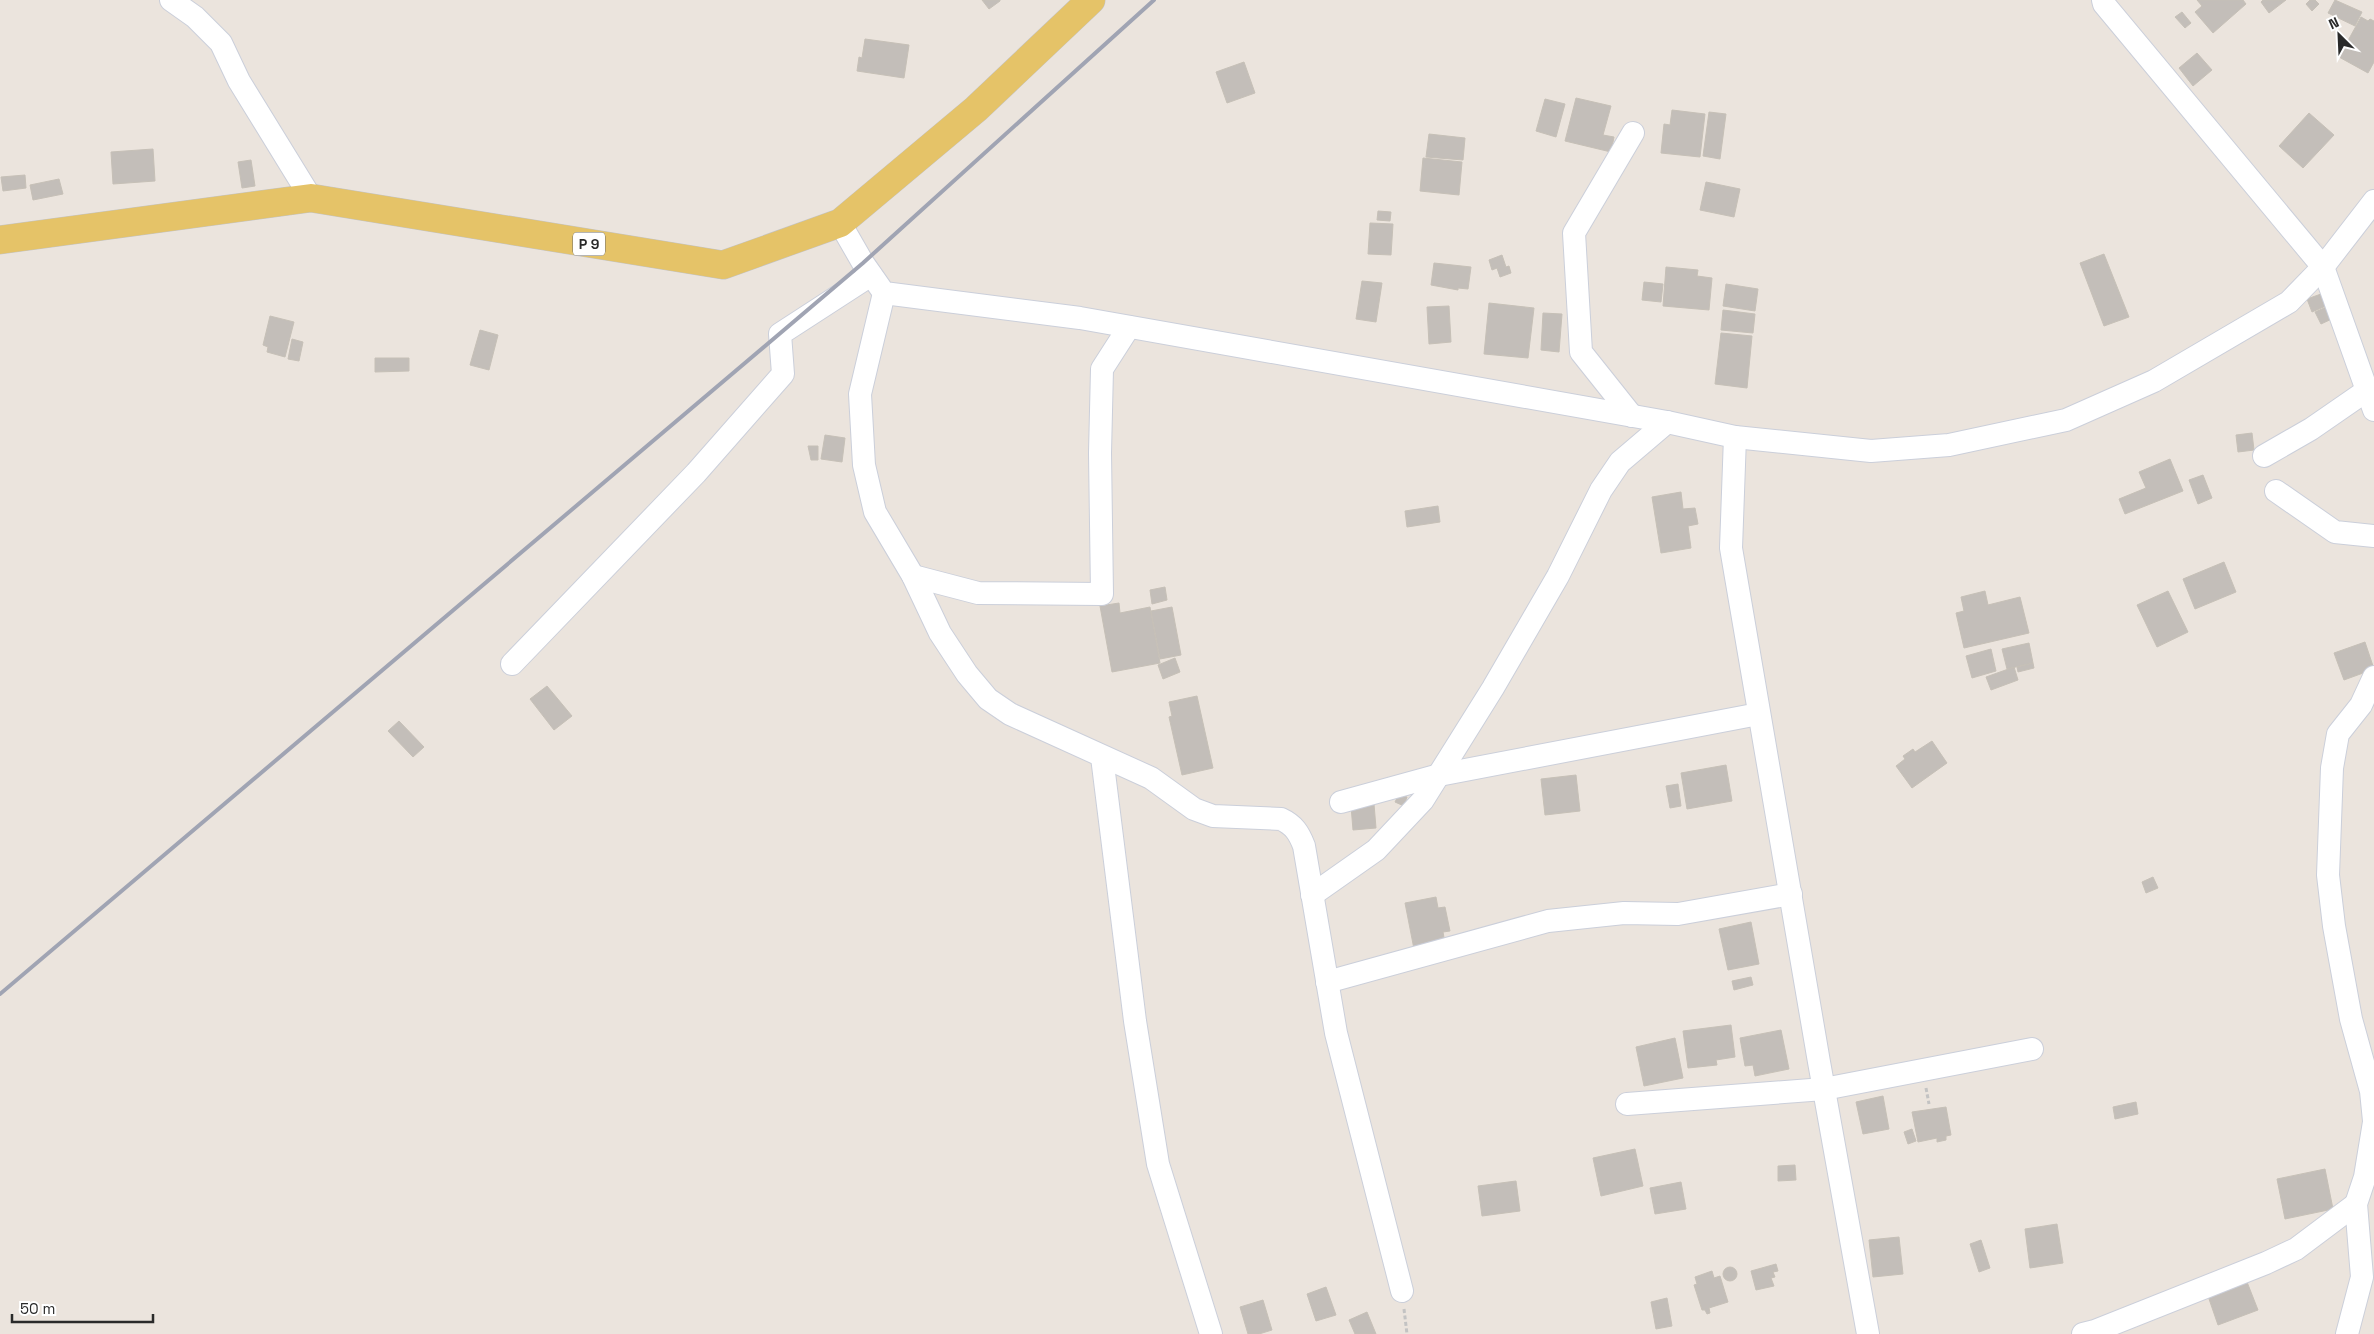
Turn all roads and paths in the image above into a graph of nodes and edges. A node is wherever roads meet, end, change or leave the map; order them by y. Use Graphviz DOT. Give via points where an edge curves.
graph roads {
  1 [pos="172,0"];
  2 [pos="1091,0"];
  3 [pos="2103,0"];
  4 [pos="1633,133"];
  5 [pos="311,198"];
  6 [pos="2374,201"];
  7 [pos="840,223"];
  8 [pos="0,240"];
  9 [pos="2323,267"];
  10 [pos="871,275"];
  11 [pos="884,293"];
  12 [pos="1129,327"];
  13 [pos="2370,400"];
  14 [pos="1632,416"];
  15 [pos="1667,422"];
  16 [pos="1735,437"];
  17 [pos="2264,456"];
  18 [pos="2276,491"];
  19 [pos="2374,536"];
  20 [pos="913,576"];
  21 [pos="512,664"];
  22 [pos="2374,677"];
  23 [pos="1748,716"];
  24 [pos="1102,757"];
  25 [pos="1439,775"];
  26 [pos="1341,802"];
  27 [pos="1791,894"];
  28 [pos="1312,895"];
  29 [pos="1327,982"];
  30 [pos="2032,1050"];
  31 [pos="1824,1089"];
  32 [pos="1627,1104"];
  33 [pos="2374,1122"];
  34 [pos="2356,1204"];
  35 [pos="1402,1291"];
  36 [pos="1211,1334"];
  37 [pos="1868,1334"];
  38 [pos="2083,1334"];
  39 [pos="2347,1334"];
  1 -- 5 [label="street" via="221,43 239,81"];
  2 -- 7 [label="main road, P 9" via="976,109"];
  3 -- 9 [label="street"];
  4 -- 14 [label="street" via="1574,234 1581,352"];
  5 -- 7 [label="main road, P 9" via="722,265"];
  5 -- 8 [label="main road, P 9"];
  6 -- 9 [label="street"];
  7 -- 10 [label="street"];
  9 -- 13 [label="street"];
  9 -- 16 [label="street" via="2281,307 2154,381 2066,420 1948,445 1871,451"];
  10 -- 11 [label="street"];
  10 -- 21 [label="street" via="780,334 783,374 696,473"];
  11 -- 12 [label="street"];
  11 -- 20 [label="street" via="860,394 864,465 875,512"];
  12 -- 14 [label="street"];
  12 -- 20 [label="street" via="1102,369 1102,594 978,593"];
  13 -- 17 [label="street"];
  14 -- 15 [label="street"];
  15 -- 16 [label="street"];
  15 -- 25 [label="street" via="1620,462 1601,490 1558,576"];
  16 -- 27 [label="street" via="1731,548"];
  18 -- 19 [label="street" via="2335,532"];
  20 -- 24 [label="street" via="940,633 988,699 1010,714"];
  22 -- 33 [label="street" via="2361,705 2338,734 2332,768 2328,875 2349,1010 2371,1091"];
  23 -- 25 [label="street"];
  24 -- 28 [label="street" via="1151,778 1194,809 1213,816 1281,819 1290,823 1300,834 1304,846"];
  24 -- 36 [label="street" via="1135,1021 1158,1164"];
  25 -- 26 [label="street"];
  25 -- 28 [label="street" via="1423,800 1376,850"];
  27 -- 29 [label="street" via="1678,914 1624,913 1548,921"];
  27 -- 31 [label="street"];
  28 -- 29 [label="street"];
  29 -- 35 [label="street" via="1336,1033"];
  30 -- 31 [label="street"];
  31 -- 32 [label="street"];
  31 -- 37 [label="street"];
  33 -- 34 [label="street" via="2365,1177"];
  34 -- 38 [label="street" via="2281,1256 2095,1332"];
  34 -- 39 [label="street" via="2362,1277"];
}
